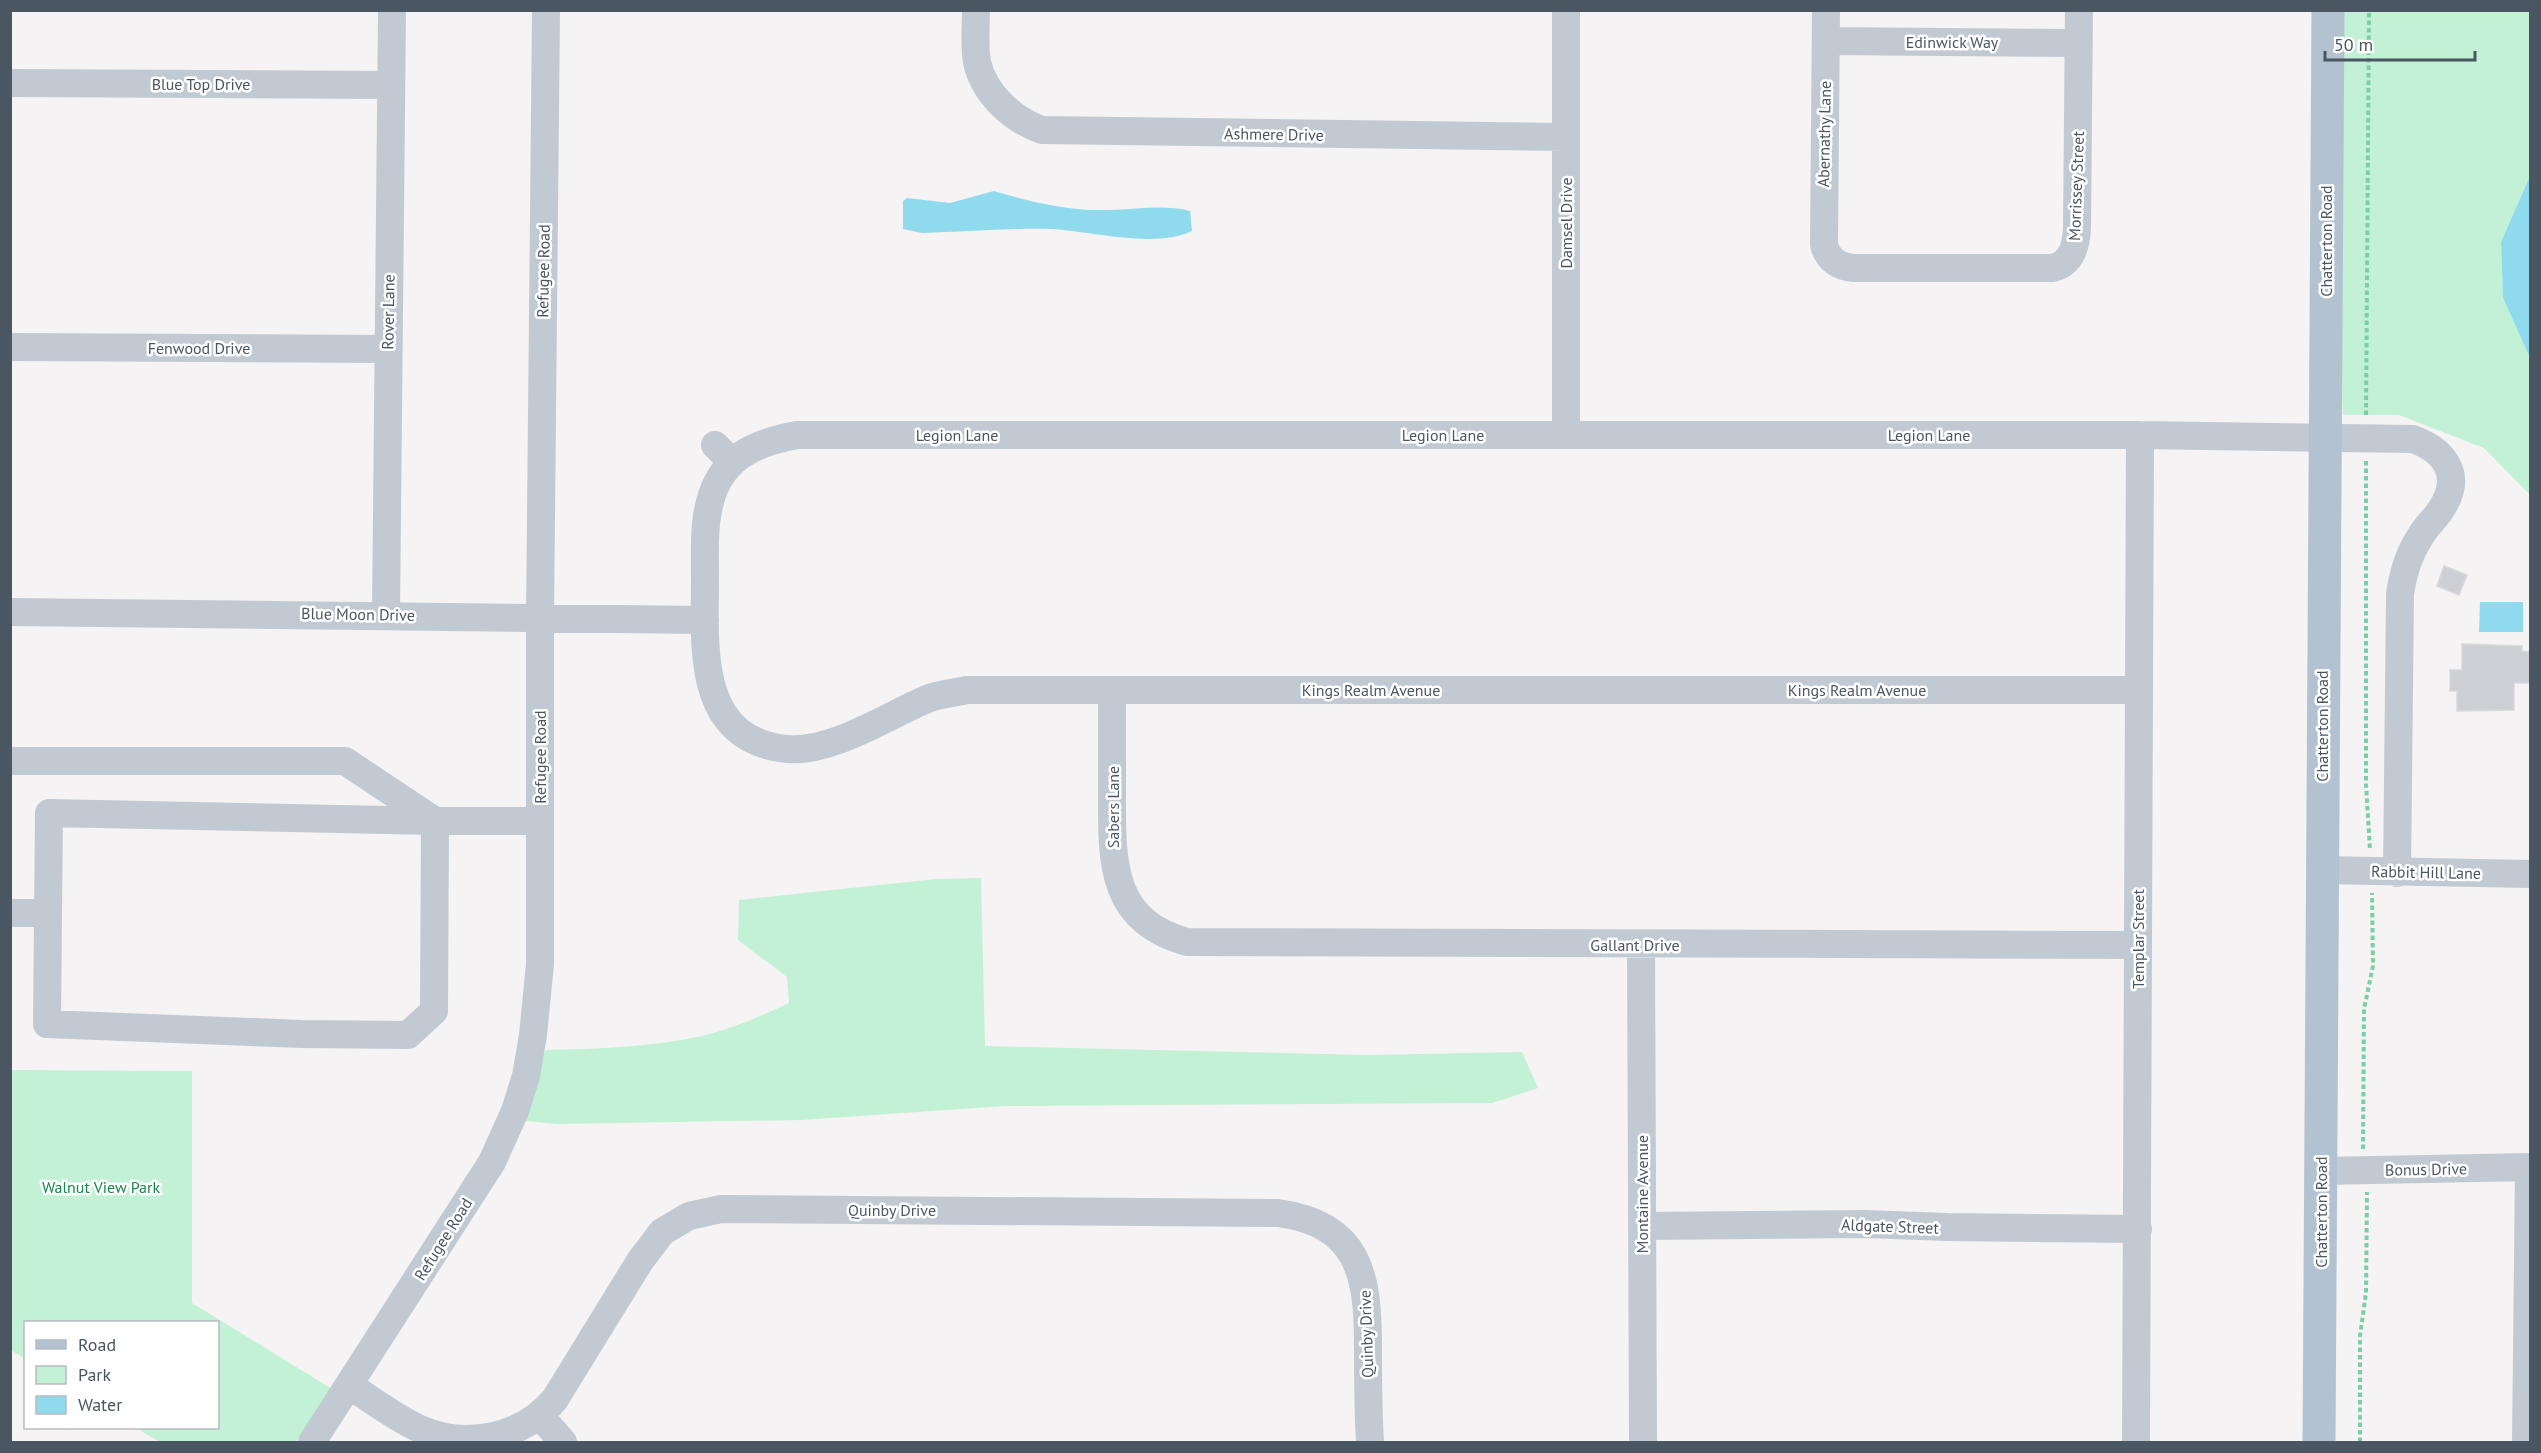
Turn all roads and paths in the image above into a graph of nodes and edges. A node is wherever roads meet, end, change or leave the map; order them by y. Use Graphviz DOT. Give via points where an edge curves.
graph roads {
  1 [pos="392,10"];
  2 [pos="546,10"];
  3 [pos="976,10"];
  4 [pos="1566,10"];
  5 [pos="1826,10"];
  6 [pos="2079,10"];
  7 [pos="2328,10"];
  8 [pos="2368,10"];
  9 [pos="1826,41"];
  10 [pos="2078,43"];
  11 [pos="10,83"];
  12 [pos="391,85"];
  13 [pos="1566,137"];
  14 [pos="1829,257"];
  15 [pos="10,347"];
  16 [pos="388,349"];
  17 [pos="1566,435"];
  18 [pos="2140,435"];
  19 [pos="2324,436"];
  20 [pos="2366,437"];
  21 [pos="10,612"];
  22 [pos="386,614"];
  23 [pos="540,618"];
  24 [pos="705,620"];
  25 [pos="1112,690"];
  26 [pos="2138,690"];
  27 [pos="10,761"];
  28 [pos="540,820"];
  29 [pos="435,821"];
  30 [pos="2322,870"];
  31 [pos="2385,872"];
  32 [pos="2530,874"];
  33 [pos="10,913"];
  34 [pos="48,913"];
  35 [pos="1131,925"];
  36 [pos="1641,945"];
  37 [pos="2138,945"];
  38 [pos="2363,1151"];
  39 [pos="2530,1167"];
  40 [pos="2321,1171"];
  41 [pos="2367,1188"];
  42 [pos="1642,1226"];
  43 [pos="2138,1228"];
  44 [pos="350,1384"];
  45 [pos="540,1416"];
  46 [pos="312,1443"];
  47 [pos="563,1443"];
  48 [pos="1370,1443"];
  49 [pos="1643,1443"];
  50 [pos="2136,1443"];
  51 [pos="2319,1443"];
  52 [pos="2360,1443"];
  53 [pos="2526,1443"];
  1 -- 12 [label="street, Rover Lane"];
  2 -- 23 [label="street, Refugee Road"];
  3 -- 13 [label="street, Ashmere Drive" via="978,64 994,96 1023,122 1050,132"];
  4 -- 13 [label="street, Damsel Drive"];
  5 -- 9 [label="street, Abernathy Lane"];
  6 -- 10 [label="street, Morrissey Street"];
  7 -- 19 [label="main road, Chatterton Road"];
  8 -- 20 [label="path"];
  9 -- 10 [label="street, Edinwick Way"];
  9 -- 14 [label="street, Abernathy Lane" via="1823,218"];
  10 -- 14 [label="street, Morrissey Street" via="2077,241 2063,264 2053,268 1845,268"];
  11 -- 12 [label="street, Blue Top Drive"];
  12 -- 16 [label="street, Rover Lane"];
  13 -- 17 [label="street, Damsel Drive"];
  15 -- 16 [label="street, Fenwood Drive"];
  16 -- 22 [label="street, Rover Lane"];
  17 -- 18 [label="street, Legion Lane"];
  17 -- 24 [label="street, Legion Lane" via="797,435 724,453 706,525"];
  18 -- 19 [label="street, Legion Lane"];
  18 -- 26 [label="street, Templar Street"];
  19 -- 20 [label="street, Legion Lane"];
  19 -- 30 [label="main road, Chatterton Road"];
  20 -- 31 [label="path" via="2366,784"];
  20 -- 31 [label="street, Legion Lane" via="2413,439 2429,445 2444,459 2452,483 2449,497 2410,554 2400,594"];
  21 -- 22 [label="street, Blue Moon Drive"];
  22 -- 23 [label="street, Blue Moon Drive"];
  23 -- 24 [label="street, Blue Moon Drive"];
  23 -- 28 [label="street, Refugee Road"];
  24 -- 25 [label="street, Kings Realm Avenue" via="705,657 715,701 746,735 788,749 833,741 930,698 967,690"];
  25 -- 26 [label="street, Kings Realm Avenue"];
  25 -- 35 [label="street, Sabers Lane" via="1113,853"];
  26 -- 37 [label="street, Templar Street"];
  27 -- 29 [label="street" via="345,761"];
  28 -- 29 [label="street"];
  28 -- 44 [label="street, Refugee Road" via="540,964 528,1066 515,1111 486,1171"];
  29 -- 34 [label="street" via="49,813"];
  29 -- 34 [label="street" via="434,1011 408,1035 47,1023"];
  30 -- 31 [label="street, Rabbit Hill Lane"];
  30 -- 40 [label="main road, Chatterton Road"];
  31 -- 32 [label="street, Rabbit Hill Lane"];
  31 -- 38 [label="path" via="2364,1009"];
  33 -- 34 [label="street"];
  35 -- 36 [label="street, Gallant Drive" via="1204,944"];
  36 -- 37 [label="street, Gallant Drive"];
  36 -- 42 [label="street, Montaine Avenue"];
  37 -- 43 [label="street, Templar Street"];
  39 -- 40 [label="street, Bonus Drive"];
  39 -- 53 [label="street"];
  40 -- 51 [label="main road, Chatterton Road"];
  41 -- 52 [label="path"];
  42 -- 43 [label="street, Aldgate Street"];
  42 -- 49 [label="street, Montaine Avenue"];
  43 -- 50 [label="street, Templar Street"];
  44 -- 45 [label="street, Quinby Drive" via="420,1429 453,1439 499,1435"];
  44 -- 46 [label="street, Refugee Road"];
  45 -- 47 [label="street"];
  45 -- 48 [label="street, Quinby Drive" via="555,1399 651,1246 673,1223 689,1216 721,1209 1234,1211 1309,1219 1336,1234 1356,1258 1368,1304"];
}
